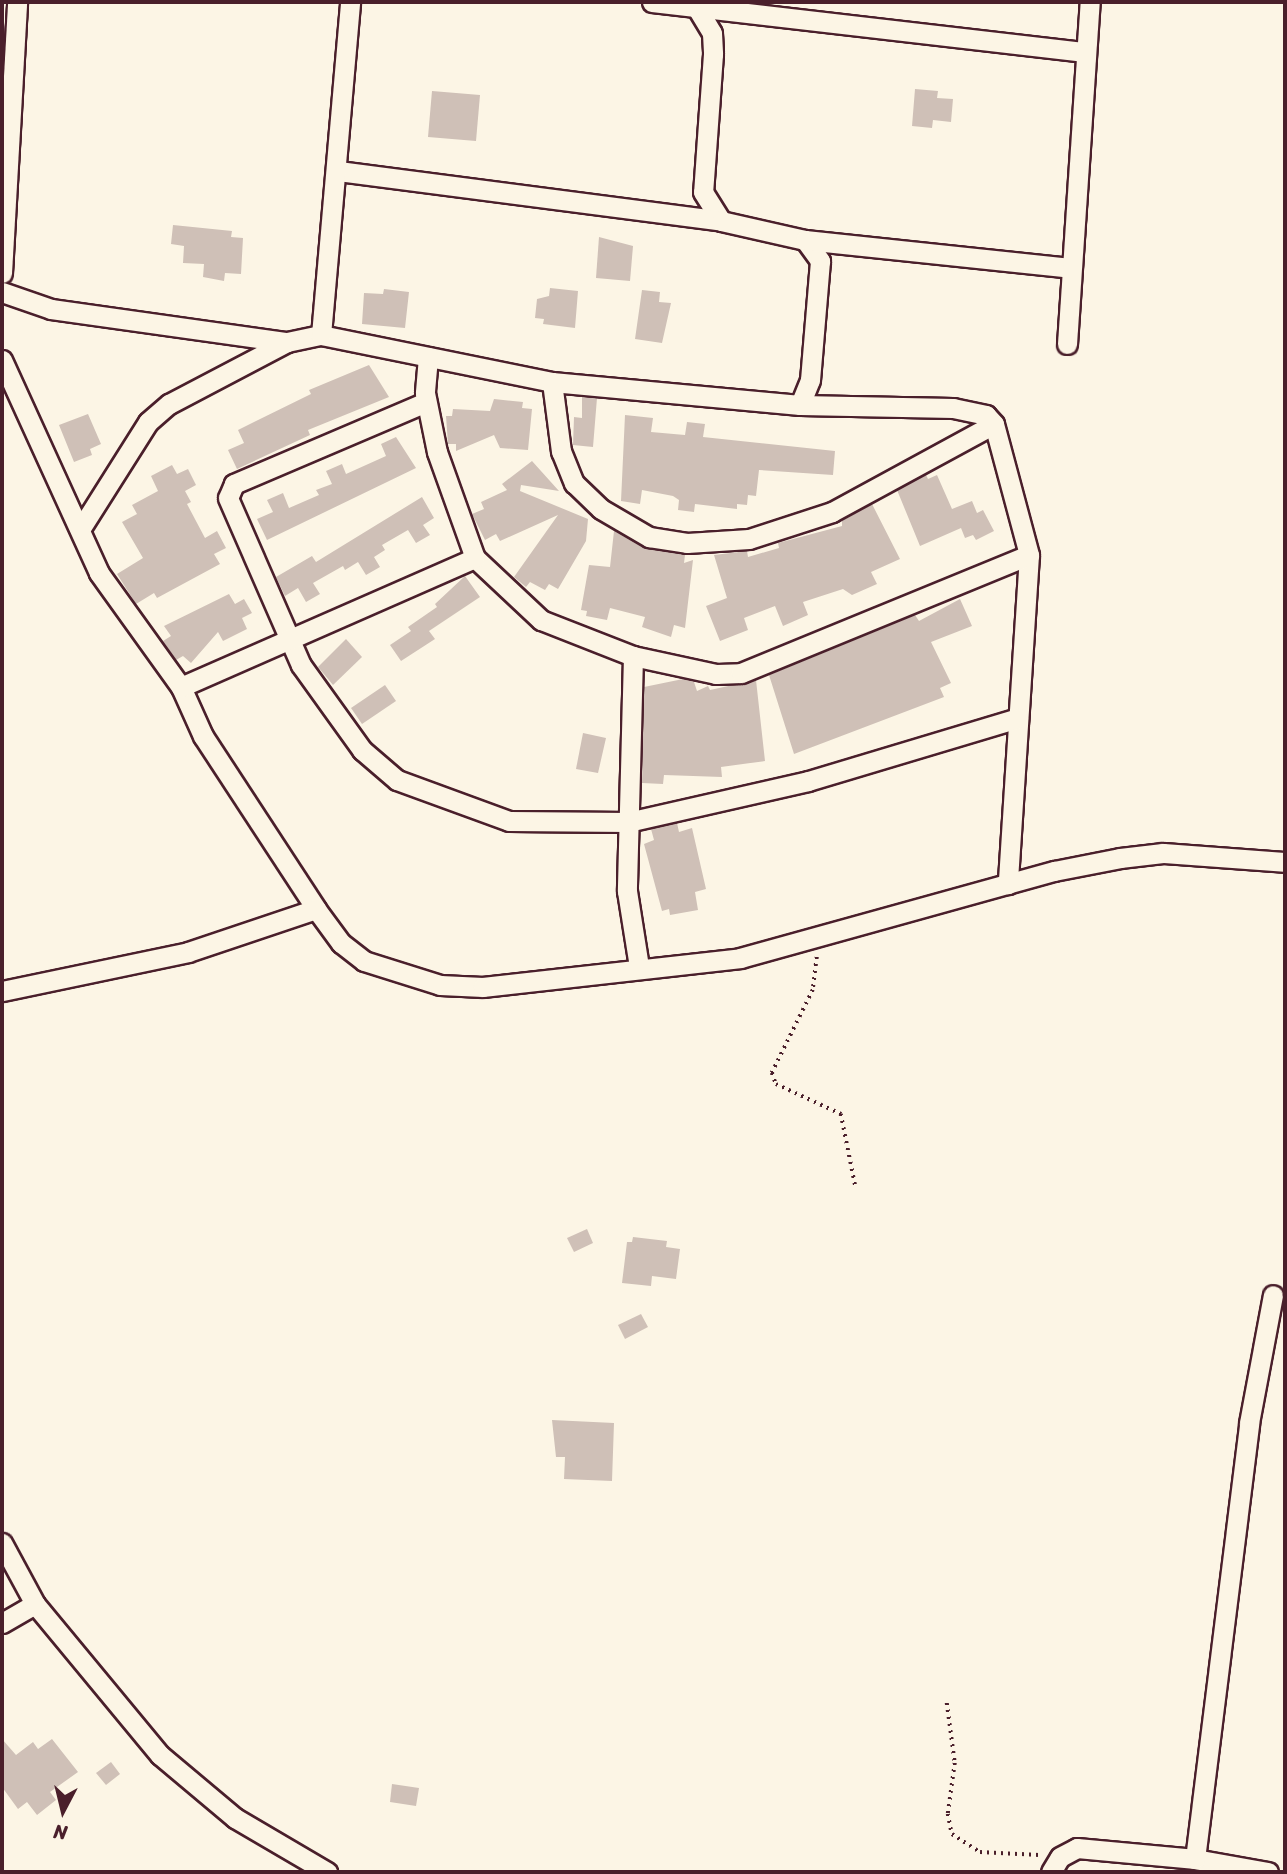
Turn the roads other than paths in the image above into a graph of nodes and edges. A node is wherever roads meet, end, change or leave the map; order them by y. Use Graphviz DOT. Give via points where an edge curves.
graph roads {
  1 [pos="17,2"];
  2 [pos="350,2"];
  3 [pos="652,2"];
  4 [pos="1090,2"];
  5 [pos="697,8"];
  6 [pos="1085,52"];
  7 [pos="338,171"];
  8 [pos="721,220"];
  9 [pos="805,240"];
  10 [pos="1071,268"];
  11 [pos="2,273"];
  12 [pos="2,292"];
  13 [pos="321,335"];
  14 [pos="287,342"];
  15 [pos="1067,344"];
  16 [pos="428,357"];
  17 [pos="2,360"];
  18 [pos="552,382"];
  19 [pos="426,402"];
  20 [pos="800,405"];
  21 [pos="994,424"];
  22 [pos="81,528"];
  23 [pos="1029,555"];
  24 [pos="475,558"];
  25 [pos="287,638"];
  26 [pos="633,656"];
  27 [pos="181,687"];
  28 [pos="1018,718"];
  29 [pos="628,822"];
  30 [pos="1285,862"];
  31 [pos="1008,884"];
  32 [pos="316,909"];
  33 [pos="639,967"];
  34 [pos="2,991"];
  35 [pos="1273,1295"];
  36 [pos="2,1543"];
  37 [pos="35,1604"];
  38 [pos="2,1623"];
  39 [pos="1195,1859"];
  40 [pos="1056,1864"];
  41 [pos="327,1872"];
  42 [pos="1268,1872"];
  1 -- 11 [label="street"];
  2 -- 7 [label="street"];
  3 -- 5 [label="street"];
  4 -- 6 [label="street"];
  5 -- 6 [label="street"];
  5 -- 8 [label="street" via="712,33 713,54 704,192"];
  6 -- 10 [label="street"];
  7 -- 8 [label="street"];
  7 -- 13 [label="street"];
  8 -- 9 [label="street"];
  9 -- 10 [label="street"];
  9 -- 20 [label="street" via="820,261 810,380"];
  10 -- 15 [label="street"];
  12 -- 14 [label="street" via="51,309"];
  13 -- 14 [label="street"];
  13 -- 16 [label="street"];
  14 -- 22 [label="street" via="169,404 148,422"];
  16 -- 18 [label="street"];
  16 -- 19 [label="street"];
  17 -- 22 [label="street"];
  18 -- 20 [label="street"];
  18 -- 21 [label="street" via="561,452 574,483 601,509 649,537 687,543 750,539 832,512"];
  19 -- 24 [label="street" via="445,479"];
  19 -- 25 [label="street" via="229,490 228,498"];
  20 -- 21 [label="street" via="953,408 979,411"];
  21 -- 23 [label="street"];
  22 -- 27 [label="street" via="108,588"];
  23 -- 26 [label="street" via="741,673 716,674"];
  23 -- 28 [label="street"];
  24 -- 25 [label="street"];
  24 -- 26 [label="street" via="541,620"];
  25 -- 27 [label="street"];
  25 -- 29 [label="street" via="362,750 397,780 509,821"];
  26 -- 29 [label="street"];
  27 -- 32 [label="street" via="203,736"];
  28 -- 29 [label="street" via="808,781"];
  28 -- 31 [label="street"];
  29 -- 33 [label="street" via="627,891"];
  30 -- 31 [label="street" via="1163,853 1055,871"];
  31 -- 33 [label="street" via="719,962"];
  32 -- 33 [label="street" via="341,943 364,961 440,985 483,988"];
  32 -- 34 [label="street" via="175,956"];
  35 -- 39 [label="street" via="1249,1423"];
  36 -- 37 [label="street"];
  37 -- 38 [label="street"];
  37 -- 41 [label="street" via="160,1755 235,1818"];
  39 -- 40 [label="street" via="1077,1848"];
  39 -- 42 [label="street"];
}
